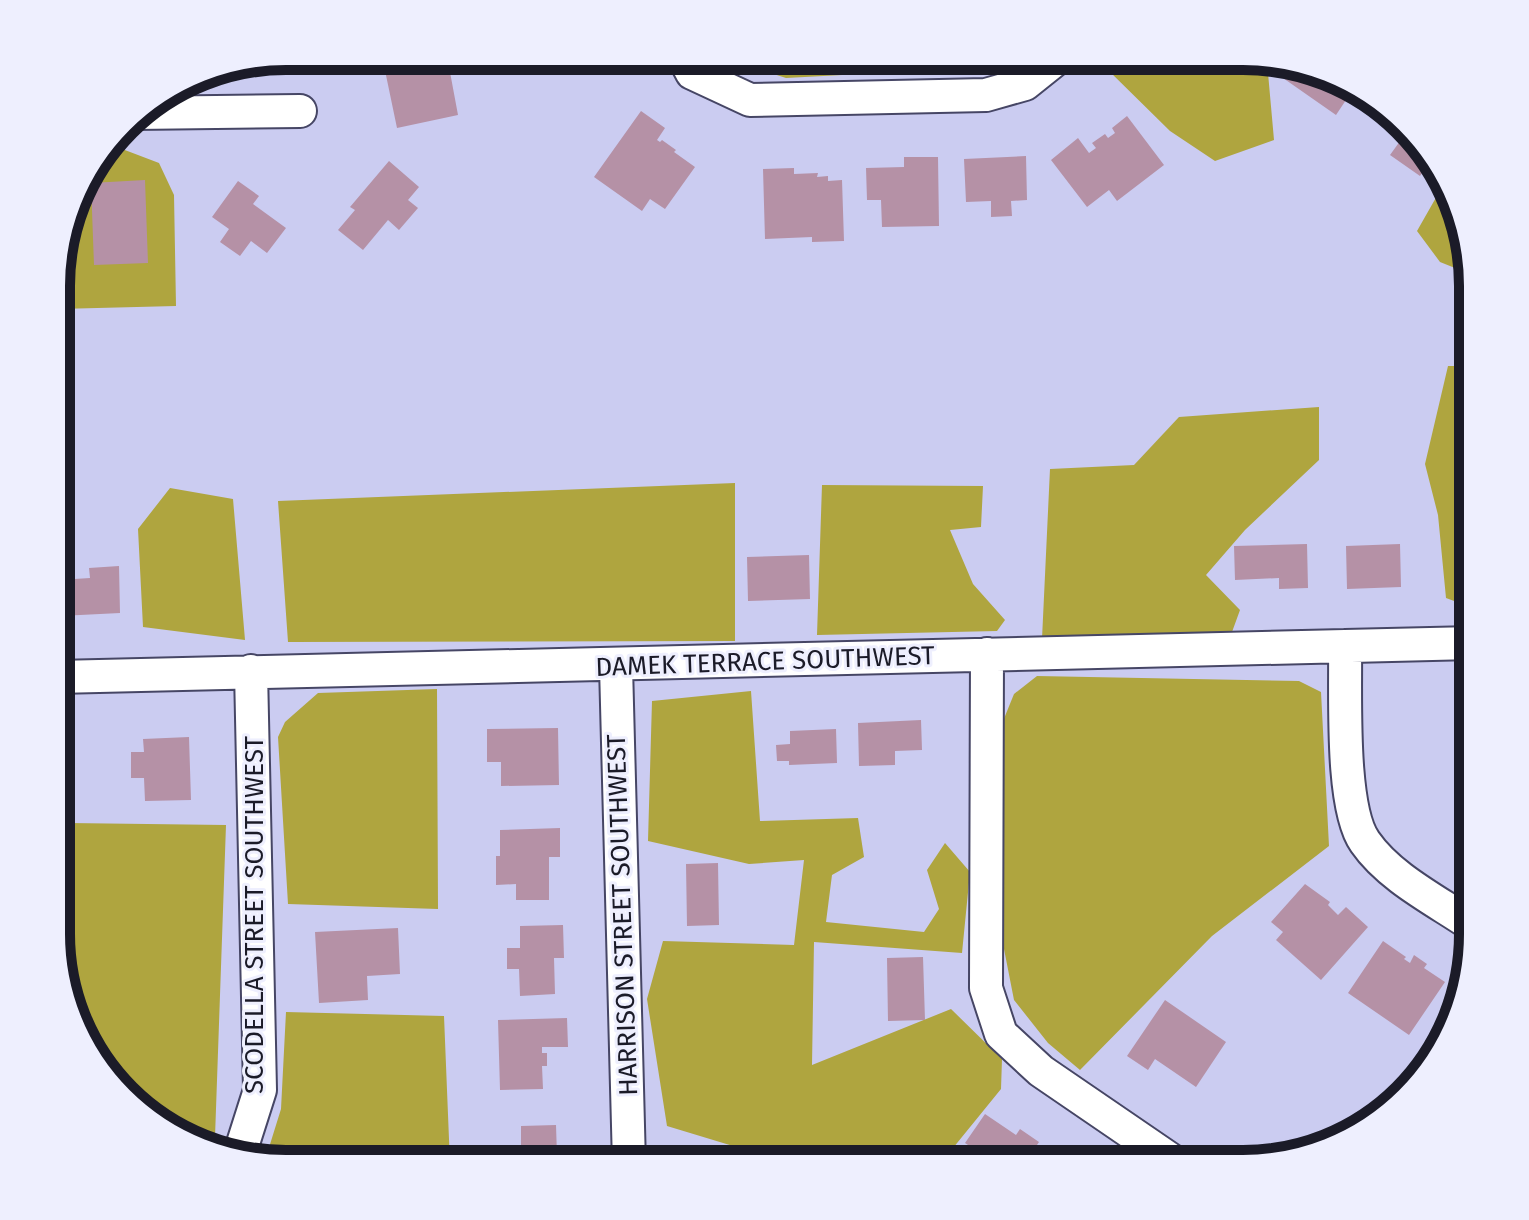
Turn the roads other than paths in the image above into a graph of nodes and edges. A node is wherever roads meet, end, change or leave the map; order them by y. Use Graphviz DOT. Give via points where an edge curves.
graph roads {
  1 [pos="690,70"];
  2 [pos="1042,70"];
  3 [pos="187,97"];
  4 [pos="300,111"];
  5 [pos="1459,643"];
  6 [pos="1345,646"];
  7 [pos="987,654"];
  8 [pos="616,666"];
  9 [pos="251,671"];
  10 [pos="70,677"];
  11 [pos="1459,916"];
  12 [pos="242,1145"];
  13 [pos="629,1150"];
  14 [pos="1157,1150"];
  1 -- 2 [label="street" via="750,100 986,95 1025,84"];
  3 -- 4 [label="street"];
  5 -- 6 [label="street, DAMEK TERRACE SOUTHWEST"];
  6 -- 7 [label="street, DAMEK TERRACE SOUTHWEST"];
  6 -- 11 [label="street" via="1348,789 1363,840 1389,869"];
  7 -- 8 [label="street, DAMEK TERRACE SOUTHWEST"];
  7 -- 14 [label="street" via="986,988 1001,1034 1041,1071"];
  8 -- 9 [label="street, DAMEK TERRACE SOUTHWEST"];
  8 -- 13 [label="street, HARRISON STREET SOUTHWEST"];
  9 -- 10 [label="street, DAMEK TERRACE SOUTHWEST"];
  9 -- 12 [label="street, SCODELLA STREET SOUTHWEST" via="260,1090"];
}
